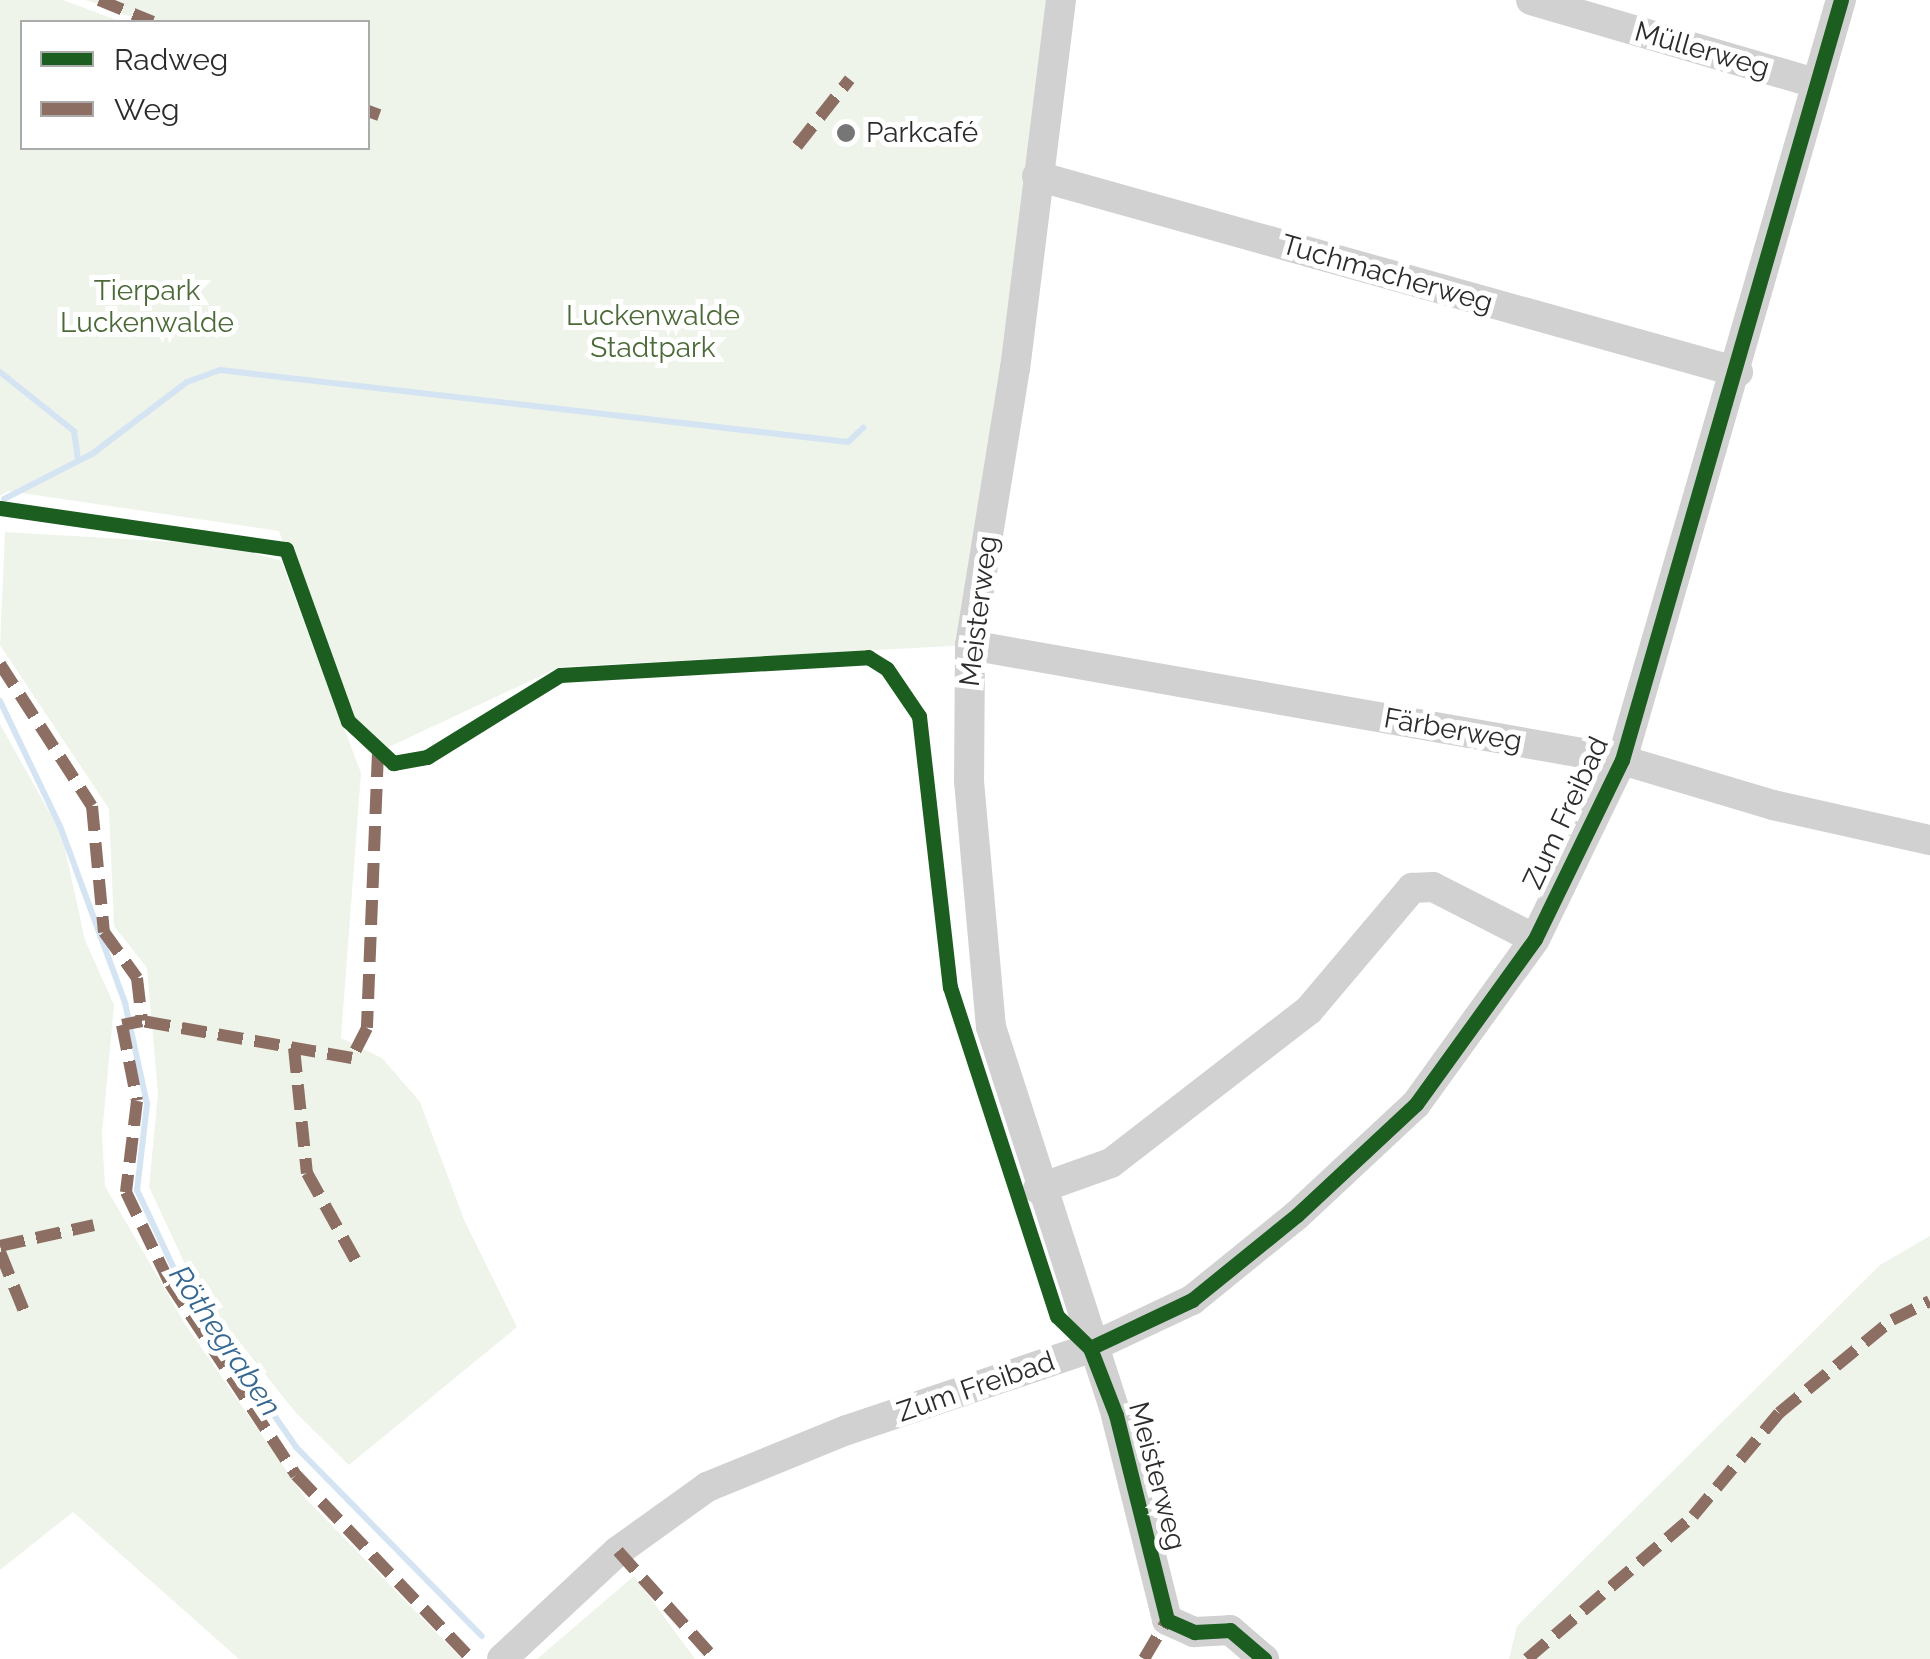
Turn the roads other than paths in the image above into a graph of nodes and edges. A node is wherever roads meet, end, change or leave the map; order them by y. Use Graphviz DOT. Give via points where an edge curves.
graph roads {
  1 [pos="1061,0"];
  2 [pos="1530,0"];
  3 [pos="1840,0"];
  4 [pos="1815,83"];
  5 [pos="1037,176"];
  6 [pos="1738,372"];
  7 [pos="970,645"];
  8 [pos="1622,760"];
  9 [pos="1927,834"];
  10 [pos="1535,939"];
  11 [pos="1038,1189"];
  12 [pos="1090,1348"];
  13 [pos="502,1659"];
  14 [pos="1264,1659"];
  1 -- 5 [label="street, Meisterweg"];
  2 -- 4 [label="street, Müllerweg"];
  3 -- 4 [label="street, Zum Freibad"];
  4 -- 6 [label="street, Zum Freibad"];
  5 -- 6 [label="street, Tuchmacherweg"];
  5 -- 7 [label="street, Meisterweg" via="1016,368"];
  6 -- 8 [label="street, Zum Freibad"];
  7 -- 8 [label="street, Färberweg"];
  7 -- 11 [label="street, Meisterweg" via="969,781 991,1027"];
  8 -- 9 [label="street, Färberweg" via="1772,805"];
  8 -- 10 [label="street, Zum Freibad"];
  10 -- 11 [label="street" via="1433,887 1412,888 1309,1010 1111,1163"];
  10 -- 12 [label="street, Zum Freibad" via="1416,1104 1297,1215 1192,1300"];
  11 -- 12 [label="street, Meisterweg"];
  12 -- 13 [label="street, Zum Freibad" via="847,1430 707,1487 618,1551"];
  12 -- 14 [label="street, Meisterweg" via="1116,1415 1168,1620 1194,1632 1230,1630"];
}
